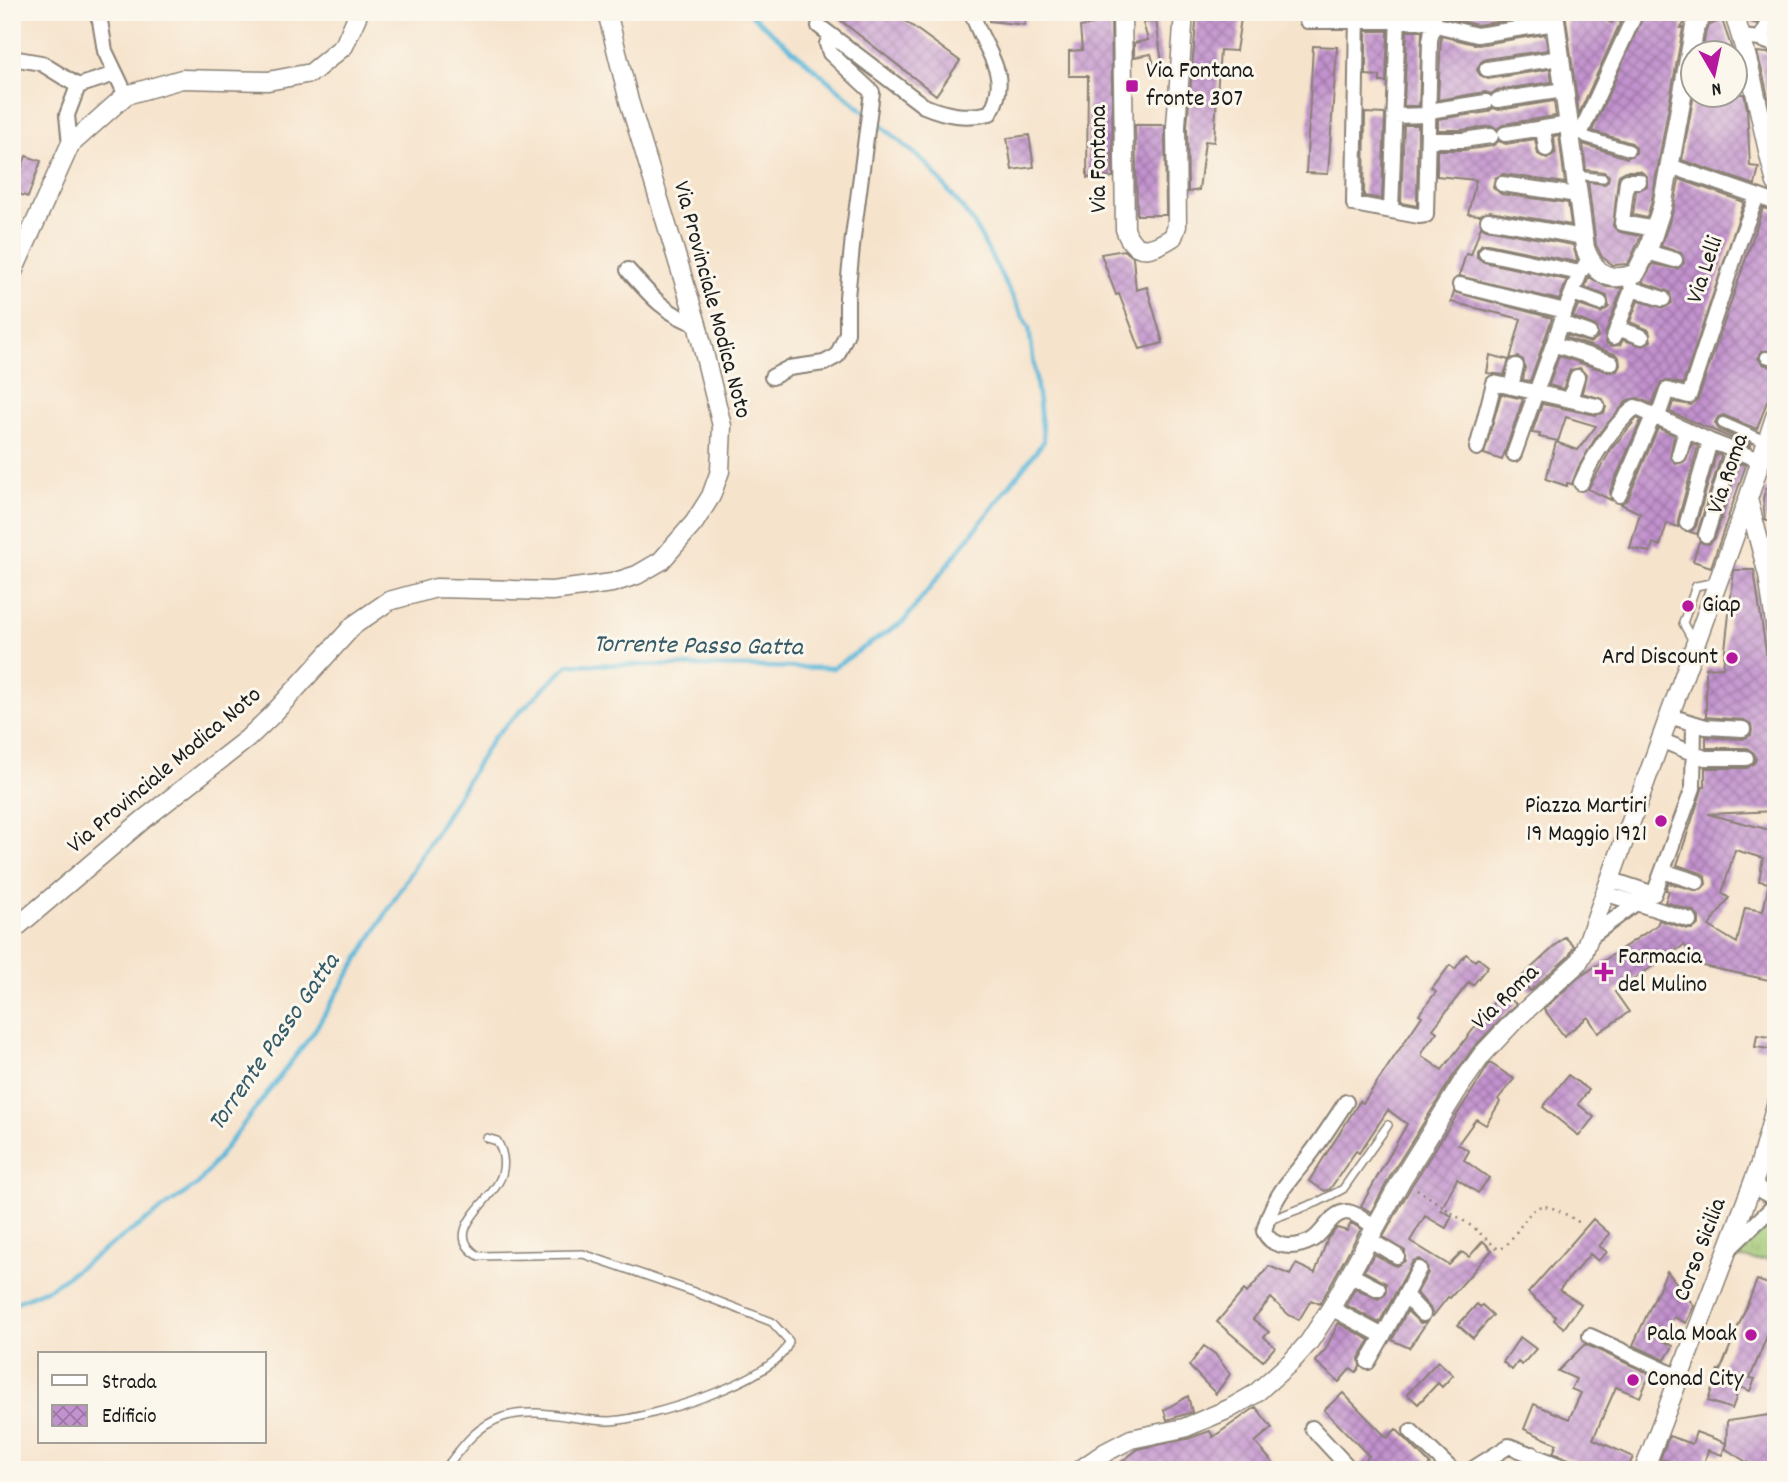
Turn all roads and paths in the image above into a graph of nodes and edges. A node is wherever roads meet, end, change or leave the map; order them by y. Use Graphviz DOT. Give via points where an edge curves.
graph roads {
  1 [pos="96,12"];
  2 [pos="359,12"];
  3 [pos="607,12"];
  4 [pos="972,12"];
  5 [pos="1122,12"];
  6 [pos="1184,12"];
  7 [pos="1455,12"];
  8 [pos="1596,12"];
  9 [pos="1636,12"];
  10 [pos="1710,12"];
  11 [pos="1729,12"];
  12 [pos="1775,12"];
  13 [pos="1357,16"];
  14 [pos="1606,16"];
  15 [pos="1307,17"];
  16 [pos="1397,17"];
  17 [pos="1435,18"];
  18 [pos="1555,18"];
  19 [pos="819,26"];
  20 [pos="1451,28"];
  21 [pos="831,36"];
  22 [pos="1742,37"];
  23 [pos="1694,38"];
  24 [pos="1760,39"];
  25 [pos="1776,45"];
  26 [pos="12,58"];
  27 [pos="1560,58"];
  28 [pos="1487,69"];
  29 [pos="116,74"];
  30 [pos="78,86"];
  31 [pos="1564,90"];
  32 [pos="126,95"];
  33 [pos="1683,108"];
  34 [pos="1429,113"];
  35 [pos="1394,116"];
  36 [pos="1543,128"];
  37 [pos="1573,130"];
  38 [pos="1428,140"];
  39 [pos="69,145"];
  40 [pos="1546,149"];
  41 [pos="1629,150"];
  42 [pos="1670,166"];
  43 [pos="1575,175"];
  44 [pos="1603,178"];
  45 [pos="1639,181"];
  46 [pos="1776,183"];
  47 [pos="1502,184"];
  48 [pos="1578,195"];
  49 [pos="1757,196"];
  50 [pos="1776,203"];
  51 [pos="1391,211"];
  52 [pos="1488,220"];
  53 [pos="1655,229"];
  54 [pos="1583,237"];
  55 [pos="1647,252"];
  56 [pos="1486,253"];
  57 [pos="1675,260"];
  58 [pos="1585,266"];
  59 [pos="628,270"];
  60 [pos="12,274"];
  61 [pos="1631,282"];
  62 [pos="1460,285"];
  63 [pos="1573,293"];
  64 [pos="1662,299"];
  65 [pos="1600,303"];
  66 [pos="1563,317"];
  67 [pos="697,324"];
  68 [pos="1589,333"];
  69 [pos="1642,337"];
  70 [pos="1553,344"];
  71 [pos="1611,363"];
  72 [pos="1516,366"];
  73 [pos="772,377"];
  74 [pos="1577,377"];
  75 [pos="1511,387"];
  76 [pos="1536,392"];
  77 [pos="1570,400"];
  78 [pos="1597,406"];
  79 [pos="1776,414"];
  80 [pos="1655,417"];
  81 [pos="1723,423"];
  82 [pos="1686,430"];
  83 [pos="1710,441"];
  84 [pos="1769,442"];
  85 [pos="1477,448"];
  86 [pos="1733,450"];
  87 [pos="1514,454"];
  88 [pos="1679,455"];
  89 [pos="1759,460"];
  90 [pos="1581,483"];
  91 [pos="1619,495"];
  92 [pos="1748,499"];
  93 [pos="1687,523"];
  94 [pos="1706,535"];
  95 [pos="1758,542"];
  96 [pos="1731,545"];
  97 [pos="1772,571"];
  98 [pos="1776,630"];
  99 [pos="1669,716"];
  100 [pos="1694,724"];
  101 [pos="1742,729"];
  102 [pos="1660,740"];
  103 [pos="1693,754"];
  104 [pos="1746,758"];
  105 [pos="1663,871"];
  106 [pos="1697,882"];
  107 [pos="1607,886"];
  108 [pos="1638,897"];
  109 [pos="1690,920"];
  110 [pos="12,931"];
  111 [pos="1589,939"];
  112 [pos="1346,1102"];
  113 [pos="1775,1119"];
  114 [pos="1388,1125"];
  115 [pos="487,1138"];
  116 [pos="1766,1169"];
  117 [pos="1402,1179"];
  118 [pos="1776,1202"];
  119 [pos="1266,1221"];
  120 [pos="1580,1223"];
  121 [pos="1372,1233"];
  122 [pos="1726,1252"];
  123 [pos="1397,1256"];
  124 [pos="1419,1269"];
  125 [pos="1349,1274"];
  126 [pos="1378,1289"];
  127 [pos="1405,1294"];
  128 [pos="1331,1308"];
  129 [pos="1423,1314"];
  130 [pos="1383,1336"];
  131 [pos="1590,1336"];
  132 [pos="1368,1362"];
  133 [pos="1679,1377"];
  134 [pos="1312,1428"];
  135 [pos="1411,1432"];
  136 [pos="1533,1454"];
  137 [pos="447,1470"];
  138 [pos="1080,1470"];
  139 [pos="1351,1470"];
  140 [pos="1452,1470"];
  141 [pos="1471,1470"];
  142 [pos="1528,1470"];
  143 [pos="1571,1470"];
  144 [pos="1644,1470"];
  1 -- 29 [label="street"];
  2 -- 32 [label="street" via="344,46 311,73 268,80 182,79"];
  3 -- 67 [label="street, Via Provinciale Modica Noto" via="629,101"];
  4 -- 21 [label="street" via="999,79 990,113 978,116 942,114 924,106"];
  5 -- 6 [label="street, Via Fontana" via="1125,229 1138,247 1150,248 1173,237 1177,226 1176,126"];
  7 -- 20 [label="street"];
  8 -- 14 [label="path"];
  9 -- 37 [label="street"];
  10 -- 23 [label="street" via="1695,26"];
  11 -- 22 [label="street"];
  12 -- 24 [label="street"];
  13 -- 15 [label="street"];
  13 -- 16 [label="street"];
  13 -- 51 [label="street" via="1354,204"];
  16 -- 17 [label="street"];
  16 -- 35 [label="street"];
  17 -- 20 [label="street"];
  17 -- 34 [label="street" via="1430,41"];
  18 -- 20 [label="street" via="1478,34"];
  18 -- 27 [label="street"];
  19 -- 21 [label="street"];
  21 -- 73 [label="street" via="827,44 830,53 872,92 853,237 847,333 836,356"];
  22 -- 24 [label="street"];
  22 -- 46 [label="street"];
  24 -- 25 [label="street"];
  26 -- 30 [label="street" via="41,63"];
  27 -- 28 [label="street"];
  27 -- 31 [label="street"];
  29 -- 30 [label="street"];
  29 -- 32 [label="street"];
  30 -- 39 [label="street" via="67,115"];
  31 -- 34 [label="street"];
  31 -- 37 [label="street"];
  32 -- 39 [label="street"];
  33 -- 42 [label="street"];
  34 -- 35 [label="street"];
  34 -- 38 [label="street"];
  35 -- 51 [label="street"];
  36 -- 37 [label="street"];
  36 -- 38 [label="street" via="1463,140"];
  36 -- 40 [label="street"];
  37 -- 41 [label="street"];
  37 -- 43 [label="street"];
  38 -- 51 [label="street" via="1426,215"];
  39 -- 60 [label="street"];
  42 -- 49 [label="street"];
  42 -- 53 [label="street"];
  43 -- 44 [label="lane"];
  43 -- 48 [label="street"];
  45 -- 53 [label="street" via="1627,181 1622,223"];
  47 -- 48 [label="street"];
  48 -- 54 [label="street"];
  49 -- 50 [label="street"];
  49 -- 80 [label="street, Via Lelli" via="1689,396 1667,390"];
  52 -- 54 [label="street"];
  53 -- 55 [label="street"];
  54 -- 58 [label="street"];
  55 -- 57 [label="street"];
  55 -- 61 [label="street"];
  56 -- 58 [label="street"];
  58 -- 61 [label="street"];
  58 -- 63 [label="street"];
  59 -- 67 [label="street" via="662,306"];
  61 -- 64 [label="street"];
  61 -- 69 [label="street" via="1616,333"];
  62 -- 66 [label="street"];
  63 -- 65 [label="street"];
  63 -- 66 [label="street"];
  66 -- 68 [label="street"];
  66 -- 70 [label="street"];
  67 -- 110 [label="street, Via Provinciale Modica Noto" via="722,426 720,471 694,523 661,561 637,575 586,588 436,588 389,601 354,625 247,739"];
  70 -- 71 [label="street"];
  70 -- 76 [label="street"];
  72 -- 75 [label="street"];
  74 -- 77 [label="street"];
  75 -- 76 [label="street"];
  75 -- 85 [label="street" via="1494,383"];
  76 -- 77 [label="street"];
  76 -- 87 [label="street"];
  77 -- 78 [label="street"];
  79 -- 84 [label="street, Via Roma"];
  80 -- 82 [label="street"];
  80 -- 90 [label="street" via="1635,407 1608,434"];
  80 -- 91 [label="street"];
  81 -- 84 [label="street"];
  82 -- 83 [label="street"];
  82 -- 88 [label="street"];
  83 -- 86 [label="street"];
  83 -- 93 [label="street"];
  84 -- 89 [label="street, Via Roma"];
  86 -- 89 [label="street"];
  86 -- 94 [label="street"];
  89 -- 92 [label="street, Via Roma"];
  92 -- 95 [label="street"];
  92 -- 96 [label="street, Via Roma"];
  95 -- 96 [label="street"];
  95 -- 97 [label="street"];
  96 -- 99 [label="street, Via Roma"];
  97 -- 98 [label="street"];
  99 -- 100 [label="street"];
  99 -- 102 [label="street, Via Roma"];
  100 -- 101 [label="street"];
  100 -- 103 [label="street"];
  102 -- 103 [label="street"];
  102 -- 107 [label="street, Via Roma"];
  103 -- 104 [label="street"];
  103 -- 105 [label="street" via="1693,788"];
  105 -- 106 [label="street"];
  105 -- 108 [label="street" via="1654,894"];
  107 -- 108 [label="street"];
  107 -- 111 [label="street, Via Roma"];
  108 -- 109 [label="street"];
  108 -- 111 [label="street"];
  111 -- 117 [label="street, Via Roma" via="1578,963 1482,1055"];
  112 -- 119 [label="street" via="1279,1191"];
  113 -- 116 [label="street, Corso Sicilia"];
  114 -- 119 [label="lane" via="1343,1189"];
  115 -- 137 [label="lane" via="497,1141 504,1165 497,1186 473,1212 466,1228 469,1250 479,1256 583,1254 772,1322 789,1341 779,1358 755,1374 686,1404 640,1417 587,1420 522,1412 503,1417 467,1439"];
  116 -- 118 [label="street" via="1763,1192"];
  116 -- 122 [label="street, Corso Sicilia"];
  117 -- 120 [label="path" via="1475,1228 1498,1250 1535,1208 1544,1205"];
  117 -- 121 [label="street, Via Roma"];
  118 -- 122 [label="street"];
  119 -- 121 [label="street" via="1266,1236 1285,1247 1313,1239 1340,1213 1349,1212"];
  121 -- 123 [label="street"];
  121 -- 125 [label="street, Via Roma"];
  122 -- 133 [label="street, Corso Sicilia"];
  124 -- 127 [label="street"];
  125 -- 126 [label="street"];
  125 -- 128 [label="street, Via Roma"];
  127 -- 129 [label="street"];
  127 -- 130 [label="street"];
  128 -- 130 [label="street"];
  128 -- 138 [label="street, Via Roma" via="1310,1342 1255,1394 1197,1423 1131,1439"];
  130 -- 132 [label="street"];
  131 -- 133 [label="street"];
  133 -- 144 [label="street, Corso Sicilia"];
  134 -- 139 [label="street"];
  135 -- 140 [label="street"];
  136 -- 141 [label="street" via="1509,1446"];
  136 -- 142 [label="street"];
  136 -- 143 [label="street"];
}
